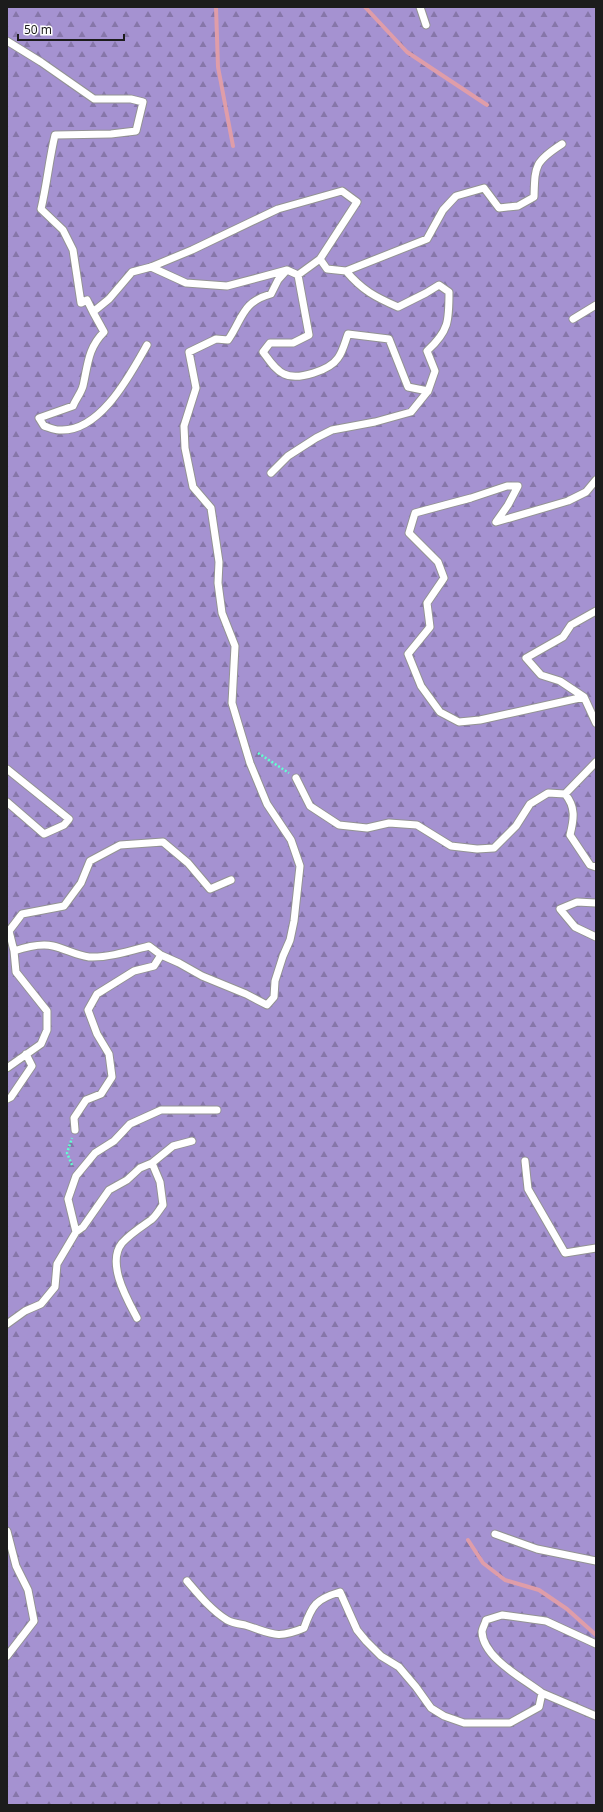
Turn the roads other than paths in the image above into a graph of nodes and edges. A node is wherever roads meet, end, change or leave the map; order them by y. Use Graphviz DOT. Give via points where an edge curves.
graph roads {
  1 [pos="420,7"];
  2 [pos="426,25"];
  3 [pos="7,41"];
  4 [pos="562,144"];
  5 [pos="320,259"];
  6 [pos="151,266"];
  7 [pos="287,270"];
  8 [pos="346,271"];
  9 [pos="298,275"];
  10 [pos="596,305"];
  11 [pos="93,312"];
  12 [pos="573,319"];
  13 [pos="146,345"];
  14 [pos="428,391"];
  15 [pos="271,473"];
  16 [pos="596,480"];
  17 [pos="596,611"];
  18 [pos="584,698"];
  19 [pos="596,723"];
  20 [pos="596,762"];
  21 [pos="7,769"];
  22 [pos="296,778"];
  23 [pos="566,794"];
  24 [pos="7,802"];
  25 [pos="596,867"];
  26 [pos="231,880"];
  27 [pos="596,903"];
  28 [pos="596,937"];
  29 [pos="14,951"];
  30 [pos="161,956"];
  31 [pos="26,1054"];
  32 [pos="7,1068"];
  33 [pos="7,1099"];
  34 [pos="217,1110"];
  35 [pos="75,1130"];
  36 [pos="192,1141"];
  37 [pos="525,1161"];
  38 [pos="152,1163"];
  39 [pos="76,1232"];
  40 [pos="596,1248"];
  41 [pos="137,1318"];
  42 [pos="7,1324"];
  43 [pos="7,1531"];
  44 [pos="495,1534"];
  45 [pos="596,1561"];
  46 [pos="187,1581"];
  47 [pos="595,1644"];
  48 [pos="7,1656"];
  49 [pos="542,1693"];
  50 [pos="596,1716"];
  1 -- 2 [label="lane"];
  3 -- 11 [label="lane" via="94,99 132,99 143,102 136,131 56,135 48,168 41,209 63,230 73,250 81,302 87,300"];
  4 -- 8 [label="lane" via="547,154 535,168 534,197 518,206 499,208 484,188 456,196 443,210 427,239"];
  5 -- 6 [label="lane" via="357,202 342,191 278,209 192,250"];
  5 -- 8 [label="lane" via="327,269"];
  5 -- 9 [label="lane"];
  6 -- 7 [label="lane" via="186,283 227,286"];
  6 -- 11 [label="lane" via="132,272 109,300"];
  7 -- 9 [label="lane"];
  7 -- 30 [label="lane" via="271,294 246,307 228,340 216,339 189,352 196,388 184,426 185,448 193,488 211,508 219,562 218,584 222,613 235,646 232,703 250,763 267,804 291,840 300,866 294,921 275,981 274,997 267,1005"];
  8 -- 14 [label="lane" via="358,285 381,300 398,307 439,285 449,292 449,319 440,339 427,351 435,370"];
  9 -- 14 [label="lane" via="309,335 293,343 270,343 263,352 284,375 302,377 322,370 338,358 348,334 389,339 408,387"];
  10 -- 12 [label="lane"];
  11 -- 13 [label="lane" via="104,332 95,341 86,366 82,388 73,406 39,418 44,426 59,430 79,426 96,416 116,398"];
  14 -- 15 [label="lane" via="411,412 332,430 288,456"];
  16 -- 18 [label="lane" via="586,492 568,501 496,522 518,486 507,486 415,513 409,533 438,562 444,578 427,603 430,627 408,654 421,686 440,712 459,722"];
  17 -- 18 [label="lane" via="571,625 563,637 526,658 541,675 560,681"];
  18 -- 19 [label="lane"];
  20 -- 23 [label="lane"];
  21 -- 24 [label="lane" via="69,819 64,825 44,834"];
  22 -- 23 [label="lane" via="310,806 339,825 367,828 389,823 417,825 451,846 477,849 494,848 516,826 530,804 548,793"];
  23 -- 25 [label="lane" via="571,801 574,818 570,835 590,865"];
  26 -- 29 [label="lane" via="210,888 188,863 163,842 120,845 90,861 81,883 64,906 22,914 9,930"];
  27 -- 28 [label="lane" via="577,902 560,909 575,927"];
  29 -- 30 [label="lane" via="33,946 53,946 90,957 149,946"];
  29 -- 31 [label="lane" via="16,972 47,1011 47,1030 41,1044"];
  30 -- 35 [label="lane" via="154,966 134,971 97,994 88,1010 97,1034 109,1054 112,1077 101,1094 86,1100 74,1118"];
  31 -- 32 [label="lane"];
  31 -- 33 [label="lane" via="32,1066"];
  34 -- 39 [label="lane" via="161,1110 130,1124 114,1141 95,1153 76,1176 68,1198"];
  36 -- 38 [label="lane" via="173,1146"];
  37 -- 40 [label="lane" via="528,1189 565,1253"];
  38 -- 39 [label="lane" via="140,1168 109,1190 83,1227"];
  38 -- 41 [label="lane" via="160,1182 163,1205 152,1218 121,1244 115,1258 125,1296"];
  39 -- 42 [label="lane" via="57,1264 55,1287 41,1304 25,1311"];
  43 -- 48 [label="lane" via="16,1566 28,1590 34,1621"];
  44 -- 45 [label="lane" via="537,1549"];
  46 -- 49 [label="lane" via="206,1603 228,1621 278,1635 289,1635 304,1628 315,1603 340,1592 357,1630 366,1641 381,1656 399,1667 431,1708 464,1724 510,1723 539,1707"];
  47 -- 49 [label="lane" via="546,1621 502,1615 486,1620 482,1632 487,1649 509,1670"];
  49 -- 50 [label="lane"];
}
